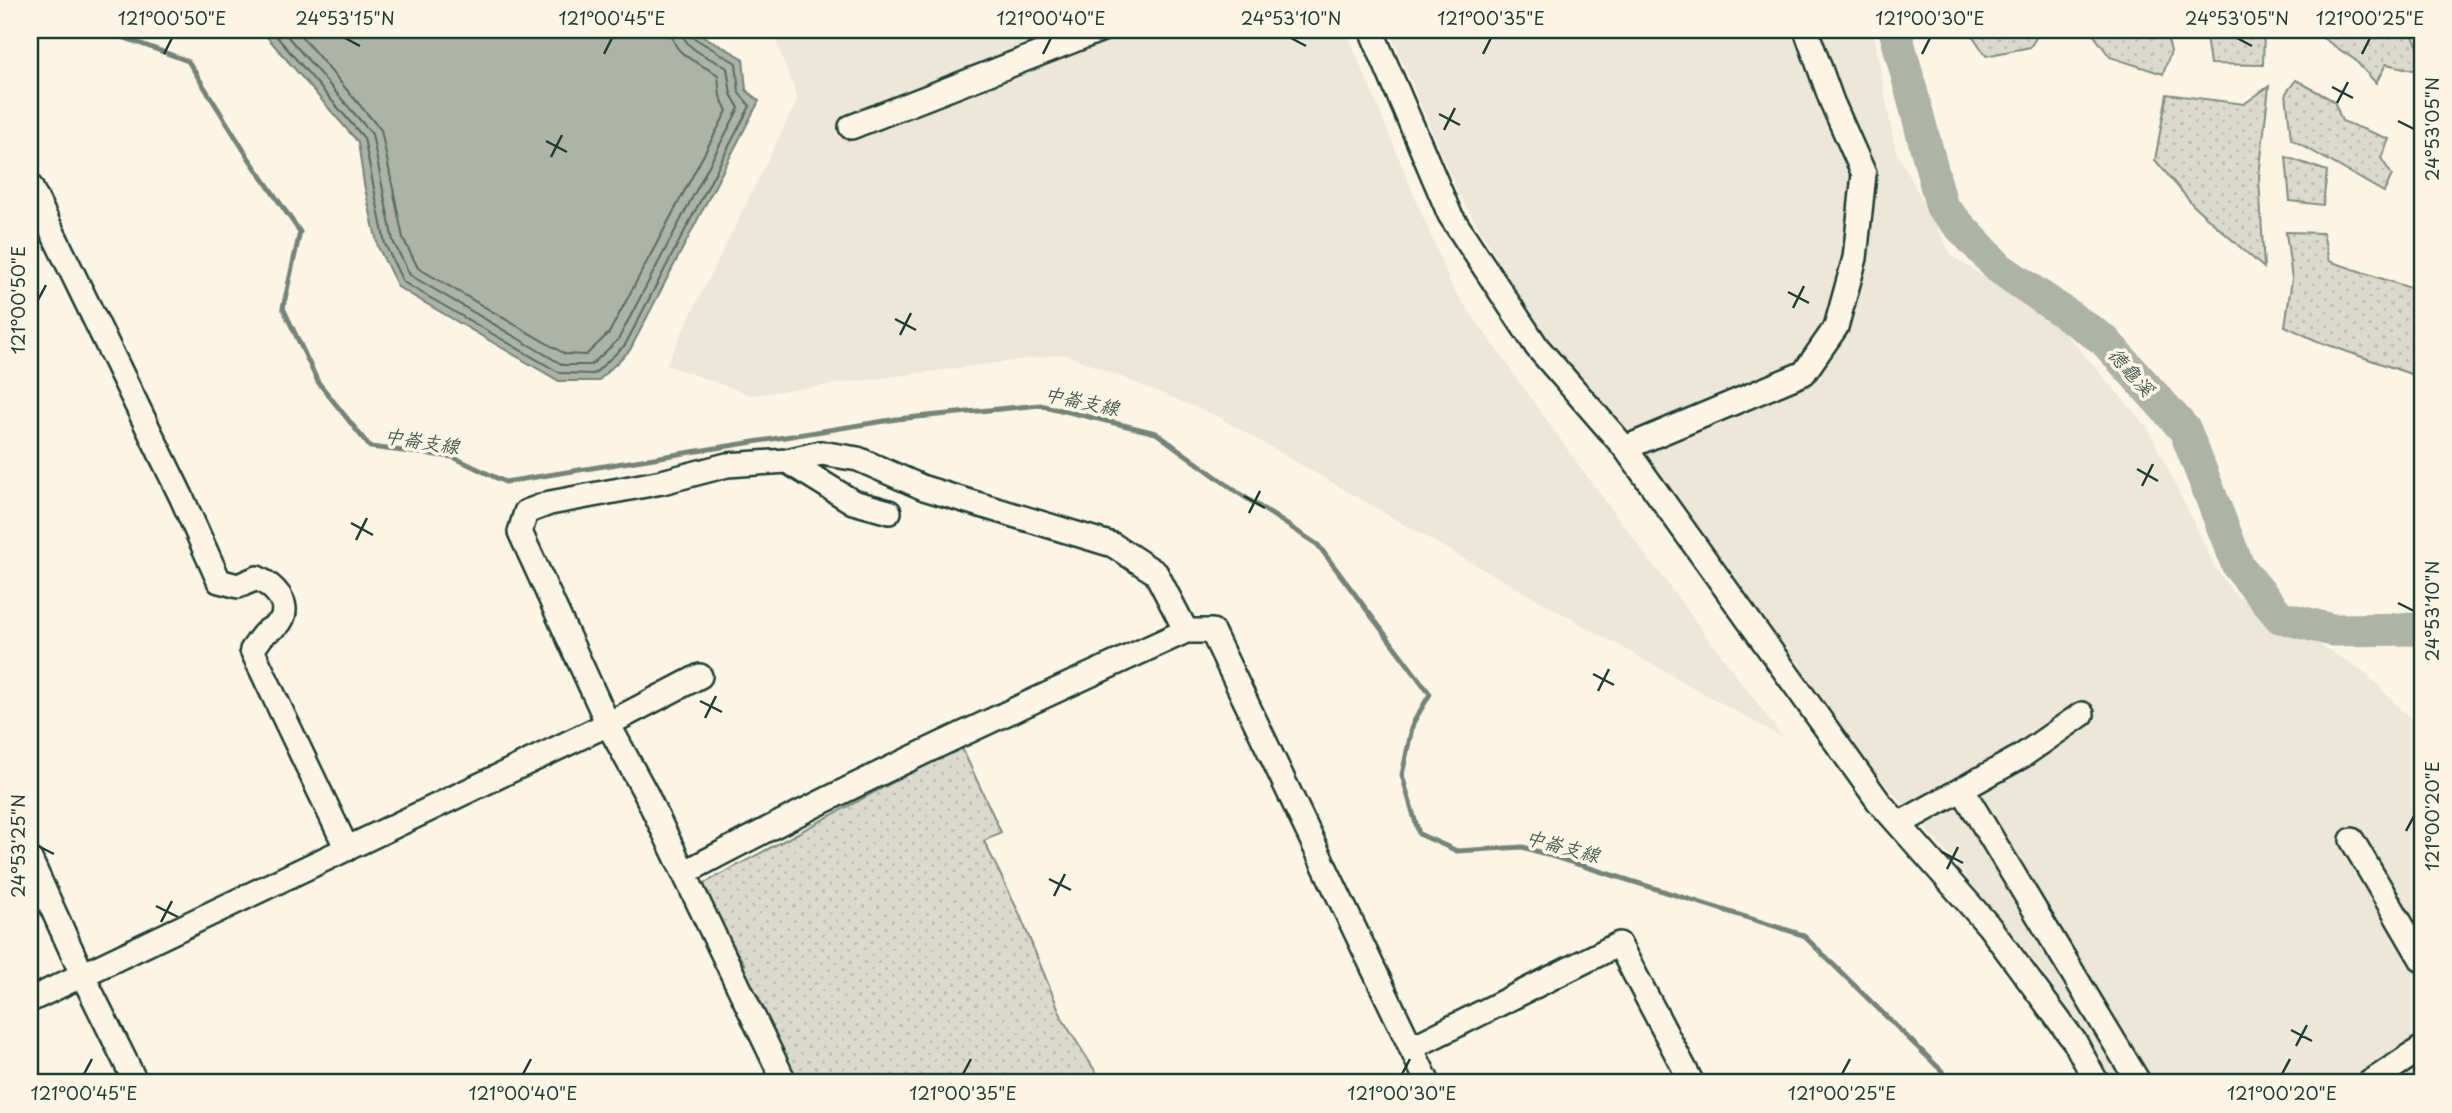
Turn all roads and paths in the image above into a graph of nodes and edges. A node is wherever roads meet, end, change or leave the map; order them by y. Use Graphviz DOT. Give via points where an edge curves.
graph roads {
  1 [pos="1100,30"];
  2 [pos="1371,30"];
  3 [pos="1806,30"];
  4 [pos="851,127"];
  5 [pos="30,186"];
  6 [pos="1625,448"];
  7 [pos="787,461"];
  8 [pos="889,512"];
  9 [pos="1186,631"];
  10 [pos="700,676"];
  11 [pos="2082,714"];
  12 [pos="608,724"];
  13 [pos="1962,789"];
  14 [pos="1899,824"];
  15 [pos="2352,840"];
  16 [pos="347,849"];
  17 [pos="30,859"];
  18 [pos="684,873"];
  19 [pos="2422,960"];
  20 [pos="82,974"];
  21 [pos="30,1000"];
  22 [pos="1411,1048"];
  23 [pos="2422,1048"];
  24 [pos="136,1083"];
  25 [pos="785,1083"];
  26 [pos="1428,1083"];
  27 [pos="1692,1083"];
  28 [pos="2097,1083"];
  29 [pos="2139,1083"];
  30 [pos="2369,1083"];
  1 -- 4 [label="lane"];
  2 -- 6 [label="lane" via="1450,215 1537,347"];
  3 -- 6 [label="lane" via="1864,174 1855,258 1836,327 1804,373"];
  5 -- 16 [label="lane" via="219,581 238,586 257,578 279,593 284,610 279,622 263,634 253,650"];
  6 -- 14 [label="lane"];
  7 -- 8 [label="lane" via="853,502"];
  7 -- 9 [label="lane" via="821,453 858,459 924,488 1113,545 1156,573"];
  7 -- 12 [label="lane" via="727,465 526,512 520,532"];
  9 -- 18 [label="lane" via="971,730"];
  9 -- 22 [label="lane" via="1212,631"];
  10 -- 12 [label="lane"];
  11 -- 13 [label="lane"];
  12 -- 16 [label="lane"];
  12 -- 18 [label="lane"];
  13 -- 14 [label="lane"];
  13 -- 29 [label="lane"];
  14 -- 28 [label="lane" via="1988,925 2076,1042"];
  15 -- 19 [label="lane"];
  16 -- 20 [label="lane"];
  17 -- 20 [label="lane"];
  18 -- 25 [label="lane"];
  20 -- 21 [label="lane"];
  20 -- 24 [label="lane"];
  22 -- 26 [label="lane"];
  22 -- 27 [label="lane" via="1619,944"];
  23 -- 30 [label="lane"];
}
